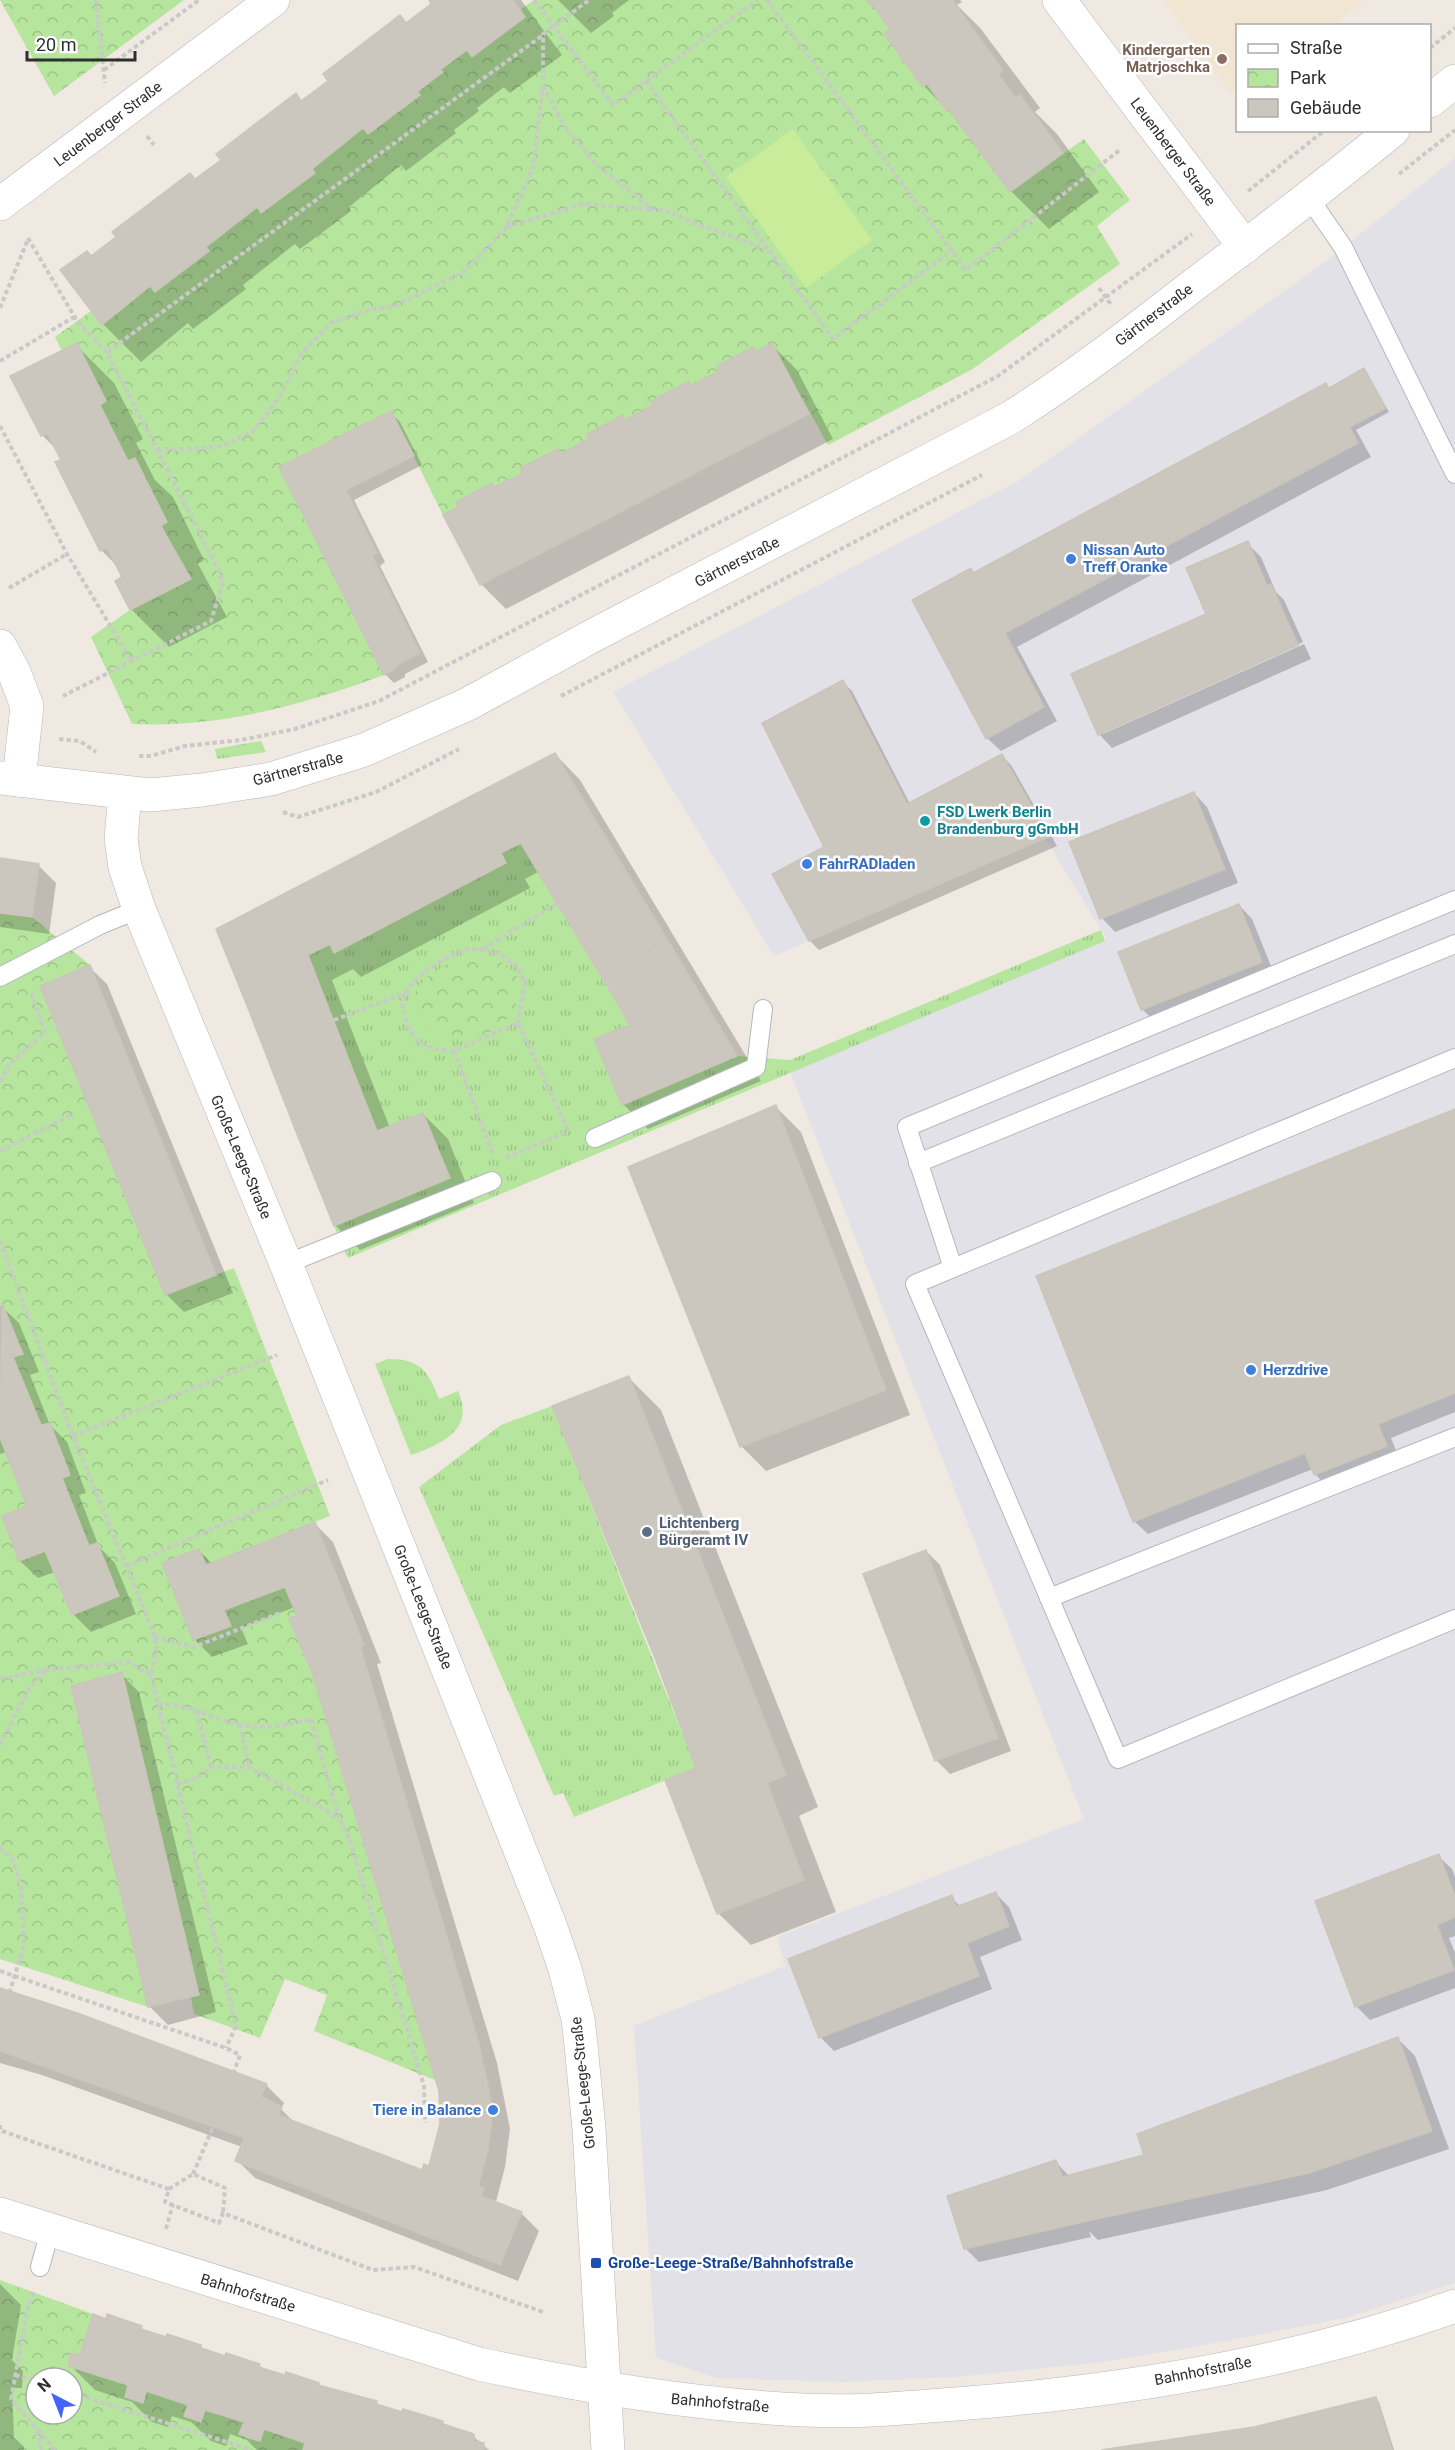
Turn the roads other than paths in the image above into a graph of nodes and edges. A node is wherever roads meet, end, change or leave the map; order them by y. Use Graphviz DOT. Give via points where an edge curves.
graph roads {
  1 [pos="273,0"];
  2 [pos="1059,0"];
  3 [pos="1455,81"];
  4 [pos="1431,100"];
  5 [pos="1391,132"];
  6 [pos="1309,198"];
  7 [pos="0,204"];
  8 [pos="1245,247"];
  9 [pos="1455,474"];
  10 [pos="0,646"];
  11 [pos="10,779"];
  12 [pos="125,794"];
  13 [pos="1455,900"];
  14 [pos="139,909"];
  15 [pos="1455,944"];
  16 [pos="0,976"];
  17 [pos="763,1009"];
  18 [pos="1455,1058"];
  19 [pos="594,1138"];
  20 [pos="918,1163"];
  21 [pos="492,1181"];
  22 [pos="286,1264"];
  23 [pos="953,1268"];
  24 [pos="1455,1437"];
  25 [pos="1049,1598"];
  26 [pos="1455,1619"];
  27 [pos="0,2214"];
  28 [pos="50,2231"];
  29 [pos="40,2267"];
  30 [pos="1455,2306"];
  31 [pos="603,2389"];
  32 [pos="608,2450"];
  1 -- 7 [label="street, Leuenberger Straße"];
  2 -- 8 [label="street, Leuenberger Straße"];
  3 -- 4 [label="street"];
  5 -- 6 [label="street, Gärtnerstraße"];
  6 -- 8 [label="street, Gärtnerstraße"];
  6 -- 9 [label="lane" via="1343,247"];
  8 -- 12 [label="street, Gärtnerstraße" via="1066,381 1010,418 468,704 364,750 271,779 202,790"];
  10 -- 11 [label="street" via="27,706"];
  11 -- 12 [label="street, Gärtnerstraße"];
  12 -- 14 [label="street, Große-Leege-Straße" via="121,839 125,867"];
  13 -- 20 [label="lane" via="907,1127"];
  14 -- 16 [label="lane"];
  14 -- 22 [label="street, Große-Leege-Straße"];
  15 -- 20 [label="lane"];
  17 -- 19 [label="lane" via="756,1067"];
  18 -- 23 [label="lane"];
  20 -- 23 [label="lane"];
  21 -- 22 [label="lane"];
  22 -- 31 [label="street, Große-Leege-Straße" via="565,1969 578,2019 589,2129"];
  23 -- 25 [label="lane" via="915,1284"];
  24 -- 25 [label="lane"];
  25 -- 26 [label="lane" via="1118,1759"];
  27 -- 28 [label="street, Bahnhofstraße"];
  28 -- 29 [label="lane"];
  28 -- 31 [label="street, Bahnhofstraße" via="479,2364"];
  30 -- 31 [label="street, Bahnhofstraße" via="1257,2361 1056,2395 870,2410 803,2410 649,2397"];
  31 -- 32 [label="street, Große-Leege-Straße"];
}
